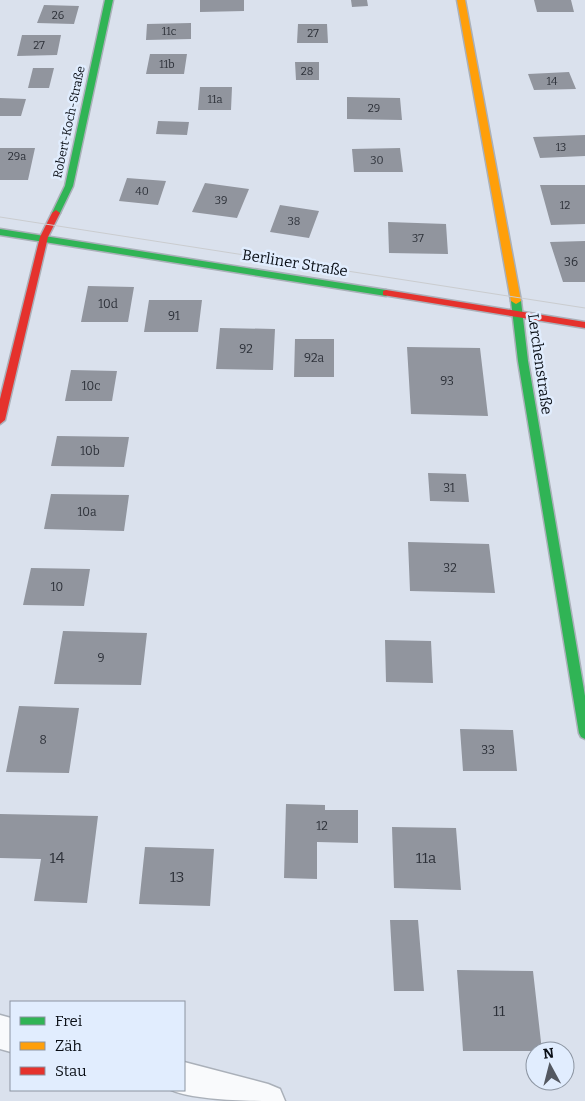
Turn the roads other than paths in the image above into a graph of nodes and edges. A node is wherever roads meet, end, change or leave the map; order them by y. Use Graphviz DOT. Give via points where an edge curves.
graph roads {
  1 [pos="110,0"];
  2 [pos="461,0"];
  3 [pos="0,232"];
  4 [pos="44,237"];
  5 [pos="518,314"];
  6 [pos="585,325"];
  7 [pos="0,420"];
  8 [pos="585,733"];
  9 [pos="185,1079"];
  10 [pos="268,1101"];
  1 -- 4 [label="street, Robert-Koch-Straße" via="69,186"];
  2 -- 5 [label="street, Lerchenstraße"];
  3 -- 4 [label="street, Berliner Straße"];
  4 -- 5 [label="street, Berliner Straße"];
  4 -- 7 [label="street, Robert-Koch-Straße"];
  5 -- 6 [label="street, Berliner Straße"];
  5 -- 8 [label="street, Lerchenstraße"];
  9 -- 10 [label="street"];
}
